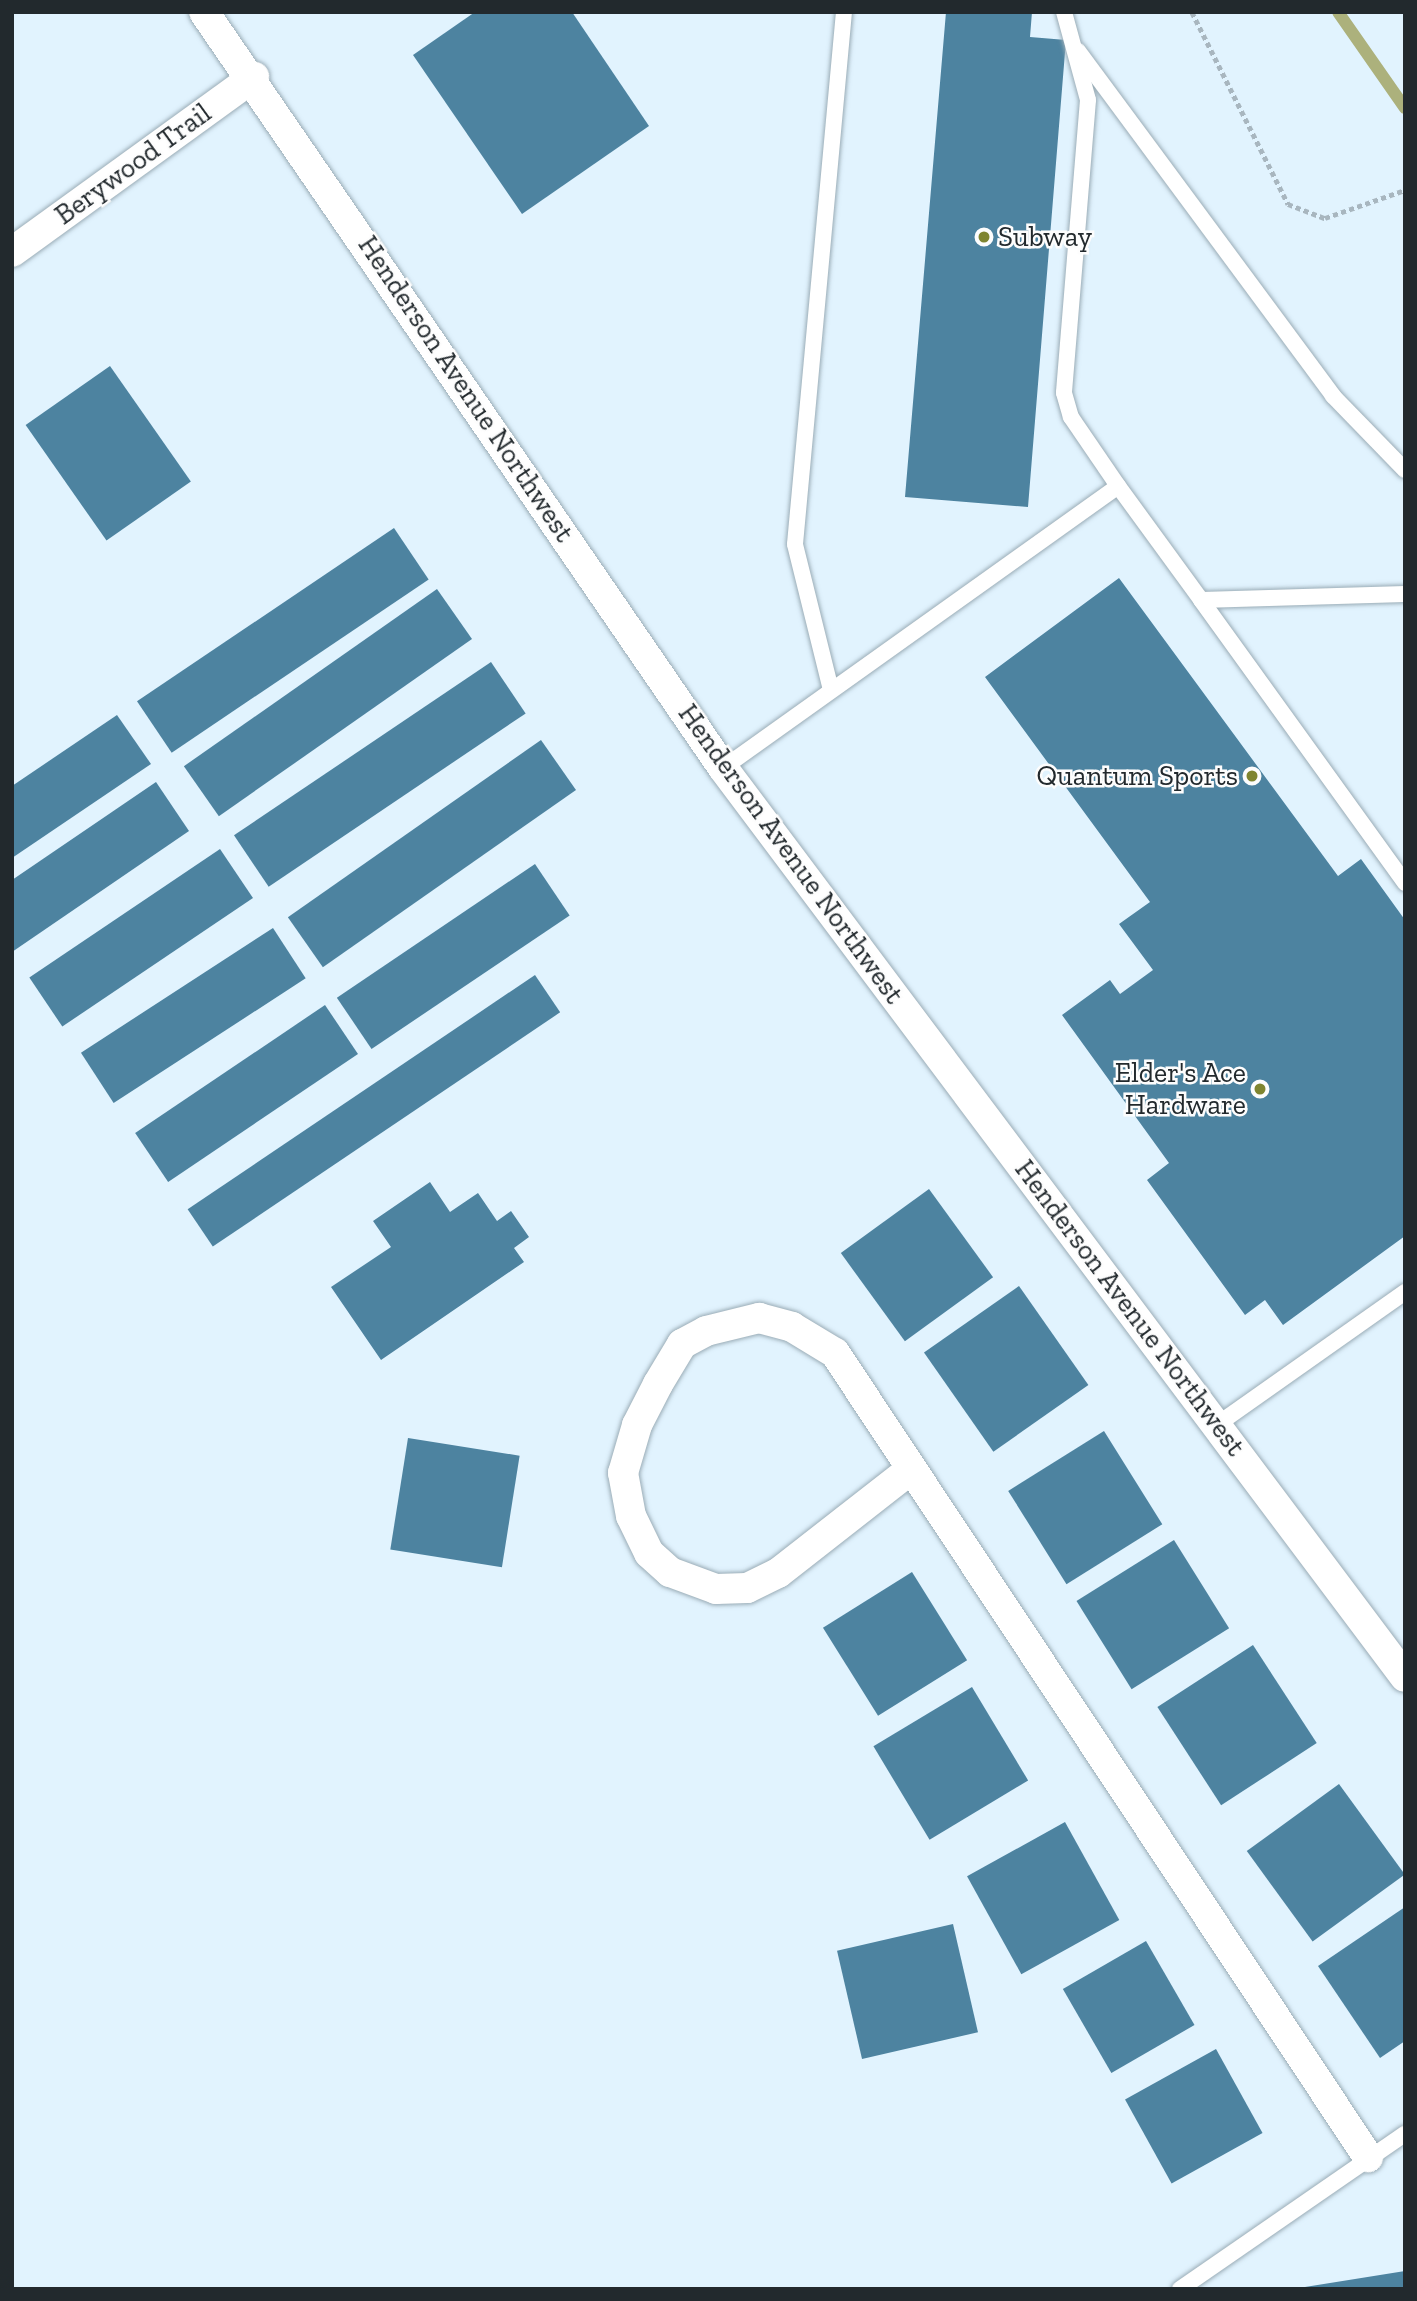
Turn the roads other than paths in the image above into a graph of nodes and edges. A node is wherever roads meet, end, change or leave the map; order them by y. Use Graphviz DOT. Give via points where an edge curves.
graph roads {
  1 [pos="204,12"];
  2 [pos="844,12"];
  3 [pos="1064,12"];
  4 [pos="1078,51"];
  5 [pos="254,77"];
  6 [pos="12,251"];
  7 [pos="1405,470"];
  8 [pos="1118,486"];
  9 [pos="1405,594"];
  10 [pos="1201,600"];
  11 [pos="831,690"];
  12 [pos="723,768"];
  13 [pos="1405,883"];
  14 [pos="1405,1292"];
  15 [pos="1218,1424"];
  16 [pos="910,1470"];
  17 [pos="1405,1677"];
  18 [pos="1405,2134"];
  19 [pos="1368,2157"];
  20 [pos="1180,2289"];
  1 -- 5 [label="street, Henderson Avenue Northwest"];
  2 -- 11 [label="lane" via="794,544"];
  3 -- 4 [label="lane"];
  4 -- 7 [label="lane" via="1333,396"];
  4 -- 8 [label="lane" via="1088,100 1064,393 1071,416"];
  5 -- 6 [label="street, Berywood Trail"];
  5 -- 12 [label="street, Henderson Avenue Northwest"];
  8 -- 10 [label="lane"];
  8 -- 11 [label="lane"];
  9 -- 10 [label="lane"];
  10 -- 13 [label="lane"];
  11 -- 12 [label="lane"];
  12 -- 15 [label="street, Henderson Avenue Northwest"];
  14 -- 15 [label="lane"];
  15 -- 17 [label="street, Henderson Avenue Northwest"];
  16 -- 16 [label="street" via="835,1353 792,1327 759,1318 706,1331 682,1345 637,1425 623,1474 631,1516 649,1553 670,1572 716,1589 747,1588 778,1573"];
  16 -- 19 [label="street"];
  18 -- 19 [label="lane"];
  19 -- 20 [label="lane"];
}
